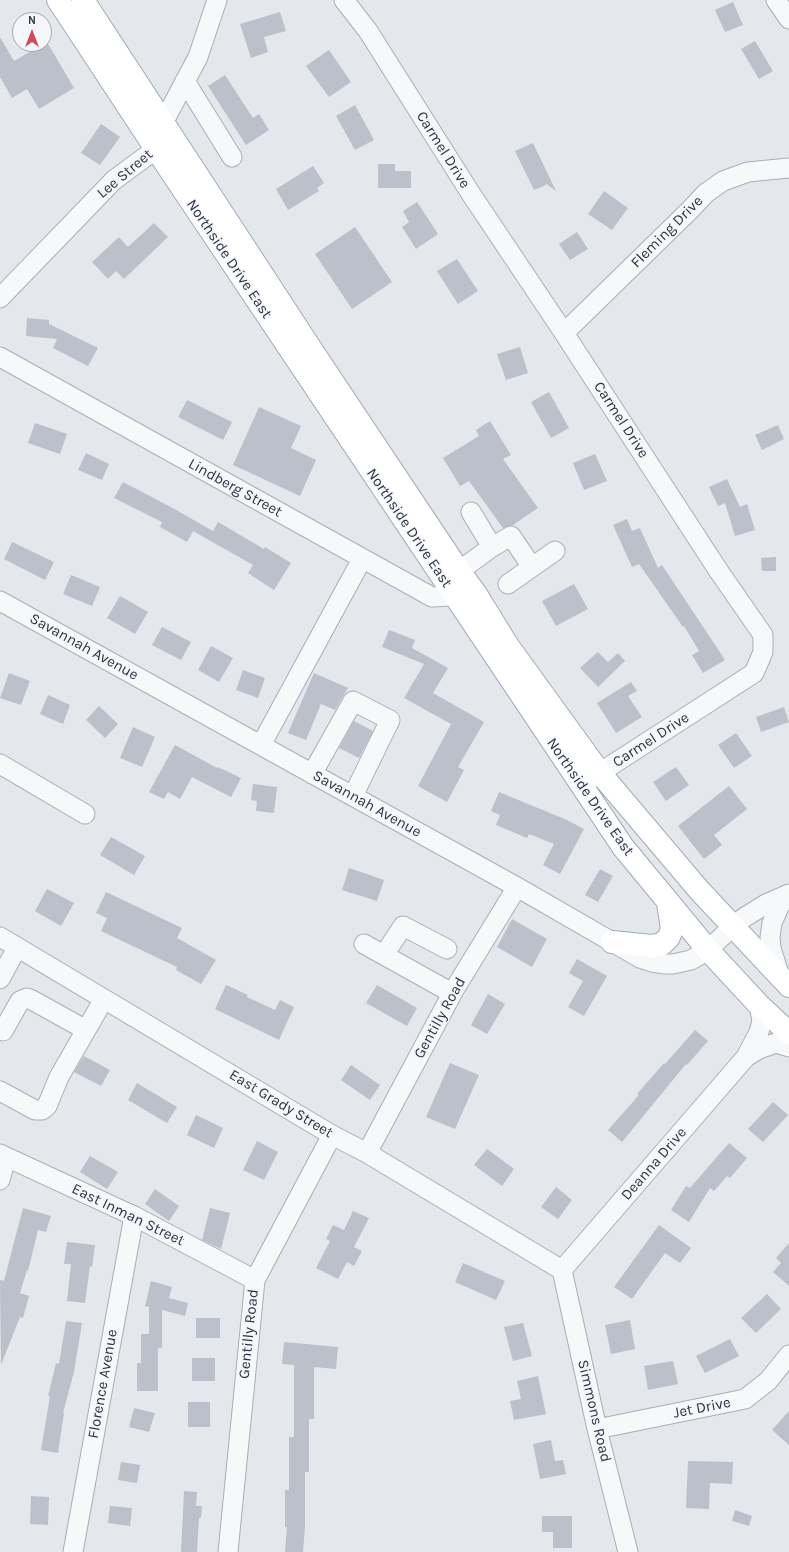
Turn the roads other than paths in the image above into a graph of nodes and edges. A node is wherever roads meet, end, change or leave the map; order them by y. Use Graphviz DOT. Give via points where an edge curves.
graph roads {
  1 [pos="58,0"];
  2 [pos="83,0"];
  3 [pos="217,0"];
  4 [pos="344,0"];
  5 [pos="776,0"];
  6 [pos="789,19"];
  7 [pos="185,81"];
  8 [pos="164,123"];
  9 [pos="156,149"];
  10 [pos="232,157"];
  11 [pos="789,168"];
  12 [pos="0,298"];
  13 [pos="564,333"];
  14 [pos="0,357"];
  15 [pos="471,512"];
  16 [pos="492,547"];
  17 [pos="555,551"];
  18 [pos="362,559"];
  19 [pos="532,567"];
  20 [pos="459,571"];
  21 [pos="508,584"];
  22 [pos="465,595"];
  23 [pos="0,601"];
  24 [pos="261,745"];
  25 [pos="0,764"];
  26 [pos="600,773"];
  27 [pos="312,774"];
  28 [pos="580,784"];
  29 [pos="352,796"];
  30 [pos="85,814"];
  31 [pos="517,887"];
  32 [pos="789,895"];
  33 [pos="668,904"];
  34 [pos="732,926"];
  35 [pos="0,937"];
  36 [pos="612,942"];
  37 [pos="364,944"];
  38 [pos="17,948"];
  39 [pos="447,949"];
  40 [pos="708,950"];
  41 [pos="384,955"];
  42 [pos="0,979"];
  43 [pos="784,981"];
  44 [pos="452,993"];
  45 [pos="104,999"];
  46 [pos="759,1005"];
  47 [pos="86,1030"];
  48 [pos="1,1032"];
  49 [pos="789,1033"];
  50 [pos="789,1047"];
  51 [pos="746,1057"];
  52 [pos="0,1091"];
  53 [pos="332,1134"];
  54 [pos="367,1152"];
  55 [pos="3,1156"];
  56 [pos="0,1180"];
  57 [pos="134,1216"];
  58 [pos="562,1270"];
  59 [pos="255,1280"];
  60 [pos="789,1355"];
  61 [pos="597,1429"];
  62 [pos="73,1552"];
  63 [pos="228,1552"];
  64 [pos="628,1552"];
  1 -- 9 [label="main road, Northside Drive East"];
  2 -- 8 [label="main road, Northside Drive East"];
  3 -- 7 [label="street, Lee Street" via="198,57"];
  4 -- 13 [label="street, Carmel Drive" via="368,31 475,200"];
  5 -- 6 [label="street"];
  7 -- 8 [label="street, Lee Street"];
  7 -- 10 [label="street"];
  8 -- 9 [label="street, Lee Street"];
  8 -- 20 [label="main road, Northside Drive East"];
  9 -- 12 [label="street, Lee Street" via="114,180"];
  9 -- 22 [label="main road, Northside Drive East"];
  11 -- 13 [label="street, Fleming Drive" via="748,172 723,181 706,193"];
  13 -- 26 [label="street, Carmel Drive" via="763,635 763,652 754,673"];
  14 -- 18 [label="street, Lindberg Street"];
  15 -- 16 [label="street"];
  16 -- 19 [label="street" via="510,536"];
  16 -- 20 [label="street"];
  17 -- 19 [label="street"];
  18 -- 22 [label="street, Lindberg Street" via="432,597"];
  18 -- 24 [label="street"];
  19 -- 21 [label="street"];
  20 -- 22 [label="main road, Northside Drive East"];
  22 -- 26 [label="main road, Northside Drive East" via="508,646"];
  22 -- 28 [label="main road, Northside Drive East"];
  23 -- 24 [label="street, Savannah Avenue"];
  24 -- 27 [label="street, Savannah Avenue"];
  25 -- 30 [label="street"];
  26 -- 28 [label="street, Carmel Drive"];
  26 -- 34 [label="main road, Northside Drive East"];
  27 -- 29 [label="street, Savannah Avenue"];
  27 -- 29 [label="street" via="353,701 390,720"];
  28 -- 33 [label="main road, Northside Drive East" via="623,847"];
  29 -- 31 [label="street, Savannah Avenue"];
  31 -- 36 [label="street, Savannah Avenue"];
  31 -- 44 [label="street, Gentilly Road"];
  32 -- 34 [label="street, Savannah Avenue" via="766,904"];
  32 -- 43 [label="street" via="780,905 772,923 770,938 771,948"];
  33 -- 36 [label="main road" via="672,929 662,944 652,946"];
  33 -- 40 [label="main road, Northside Drive East"];
  34 -- 40 [label="street, Savannah Avenue"];
  34 -- 43 [label="main road, Northside Drive East"];
  35 -- 38 [label="street, East Grady Street"];
  36 -- 40 [label="street, Savannah Avenue" via="640,958 665,964 691,960"];
  37 -- 41 [label="street"];
  38 -- 42 [label="street"];
  38 -- 45 [label="street, East Grady Street"];
  39 -- 41 [label="street" via="403,926"];
  40 -- 46 [label="main road, Northside Drive East"];
  41 -- 44 [label="street"];
  44 -- 54 [label="street, Gentilly Road"];
  45 -- 47 [label="street"];
  45 -- 53 [label="street, East Grady Street"];
  46 -- 49 [label="main road, Northside Drive East"];
  46 -- 51 [label="street, Deanna Drive" via="762,1021"];
  47 -- 48 [label="street" via="27,998 20,1001"];
  47 -- 52 [label="street" via="59,1077 47,1106 42,1110 35,1110"];
  50 -- 51 [label="street, Deanna Drive" via="776,1044"];
  51 -- 58 [label="street, Deanna Drive"];
  53 -- 54 [label="street, East Grady Street"];
  53 -- 59 [label="street, Gentilly Road"];
  54 -- 58 [label="street, East Grady Street"];
  55 -- 56 [label="street"];
  55 -- 57 [label="street, East Inman Street"];
  57 -- 59 [label="street, East Inman Street"];
  57 -- 62 [label="street, Florence Avenue"];
  58 -- 61 [label="street, Simmons Road"];
  59 -- 63 [label="street, Gentilly Road"];
  60 -- 61 [label="street, Jet Drive" via="768,1381 745,1399"];
  61 -- 64 [label="street, Simmons Road"];
}
